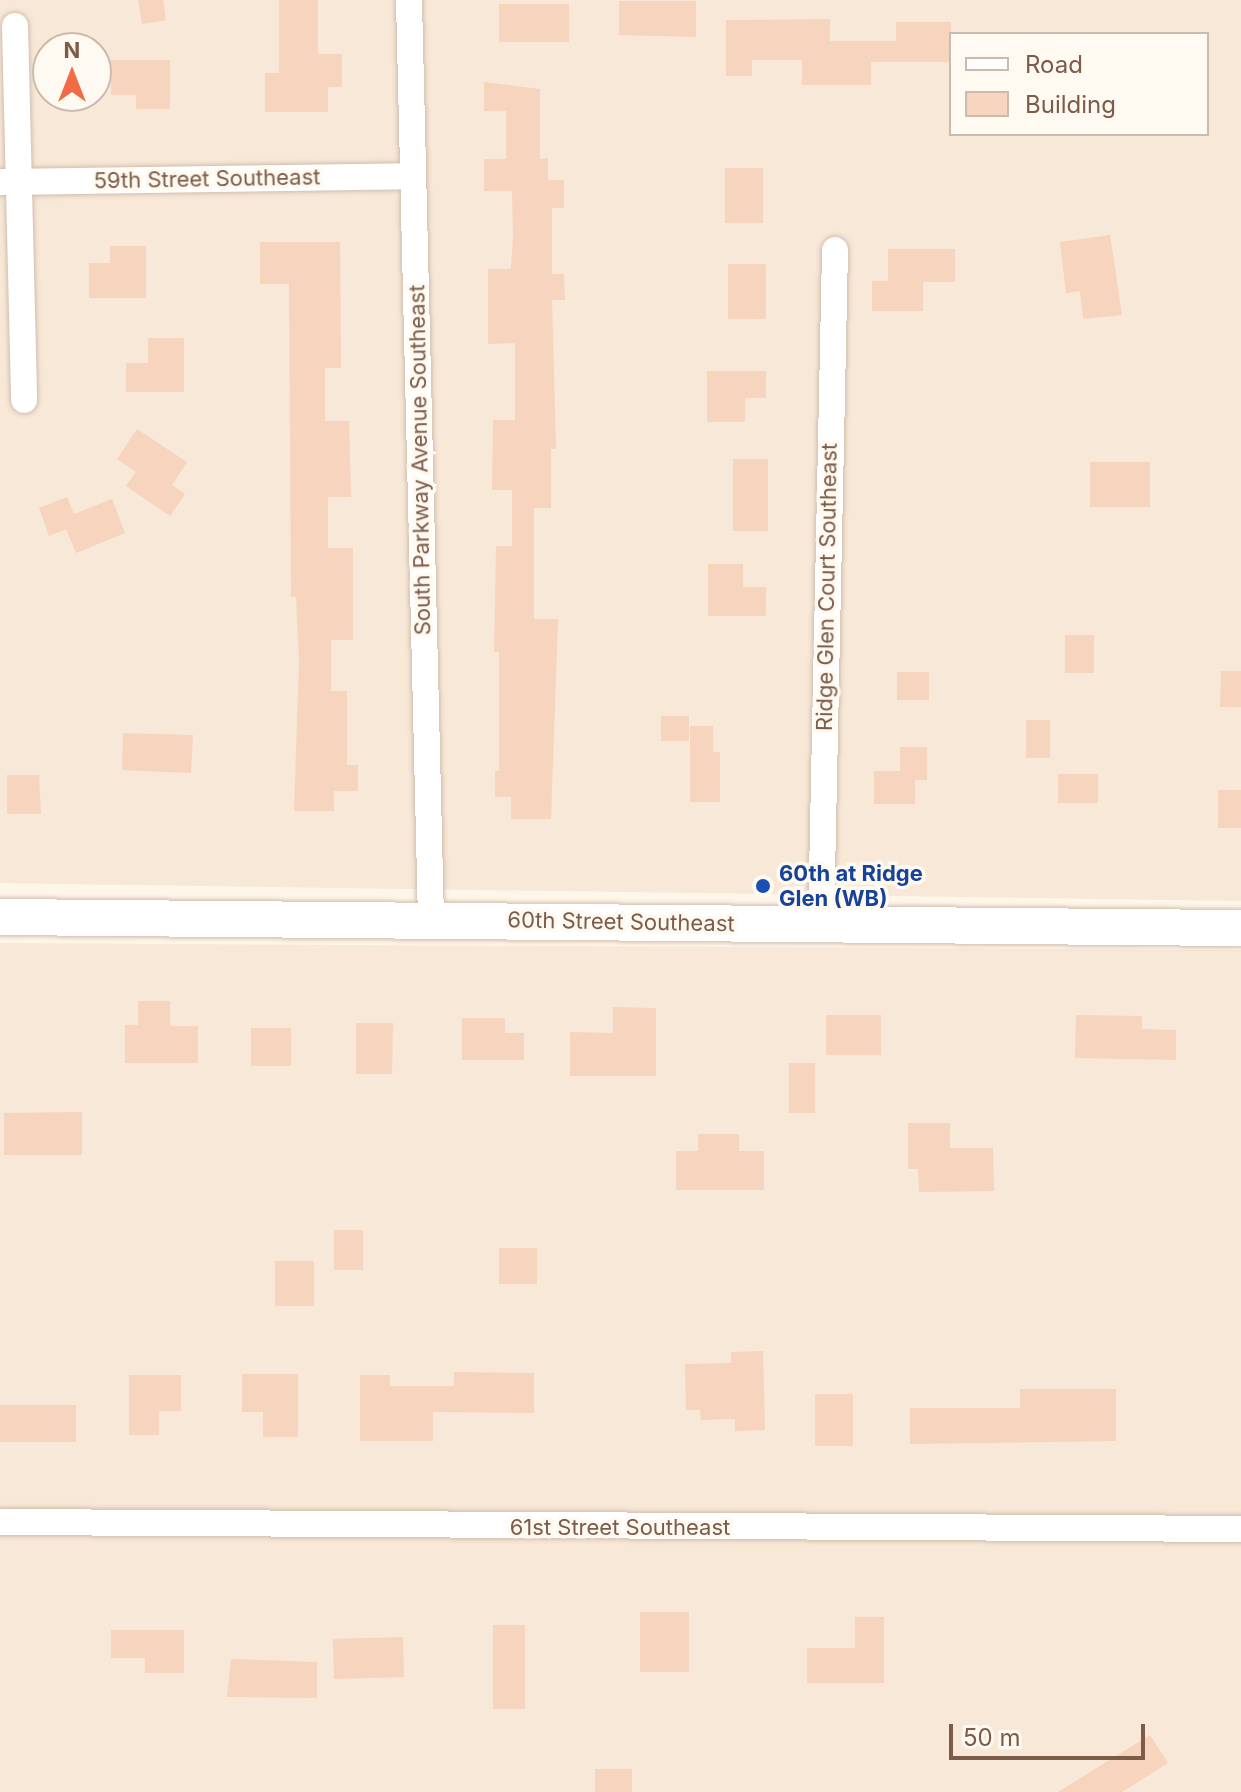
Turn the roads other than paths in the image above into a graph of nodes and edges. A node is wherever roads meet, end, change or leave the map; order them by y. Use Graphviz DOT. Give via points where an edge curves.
graph roads {
  1 [pos="409,0"];
  2 [pos="15,26"];
  3 [pos="413,176"];
  4 [pos="10,182"];
  5 [pos="835,250"];
  6 [pos="24,400"];
  7 [pos="0,917"];
  8 [pos="431,920"];
  9 [pos="821,924"];
  10 [pos="1241,928"];
  11 [pos="0,1522"];
  12 [pos="1241,1529"];
  1 -- 3 [label="street, South Parkway Avenue Southeast"];
  2 -- 4 [label="street"];
  3 -- 4 [label="street, 59th Street Southeast"];
  3 -- 8 [label="street, South Parkway Avenue Southeast"];
  4 -- 6 [label="street"];
  5 -- 9 [label="street, Ridge Glen Court Southeast"];
  7 -- 8 [label="main road, 60th Street Southeast"];
  8 -- 9 [label="main road, 60th Street Southeast"];
  9 -- 10 [label="main road, 60th Street Southeast"];
  11 -- 12 [label="street, 61st Street Southeast"];
}
